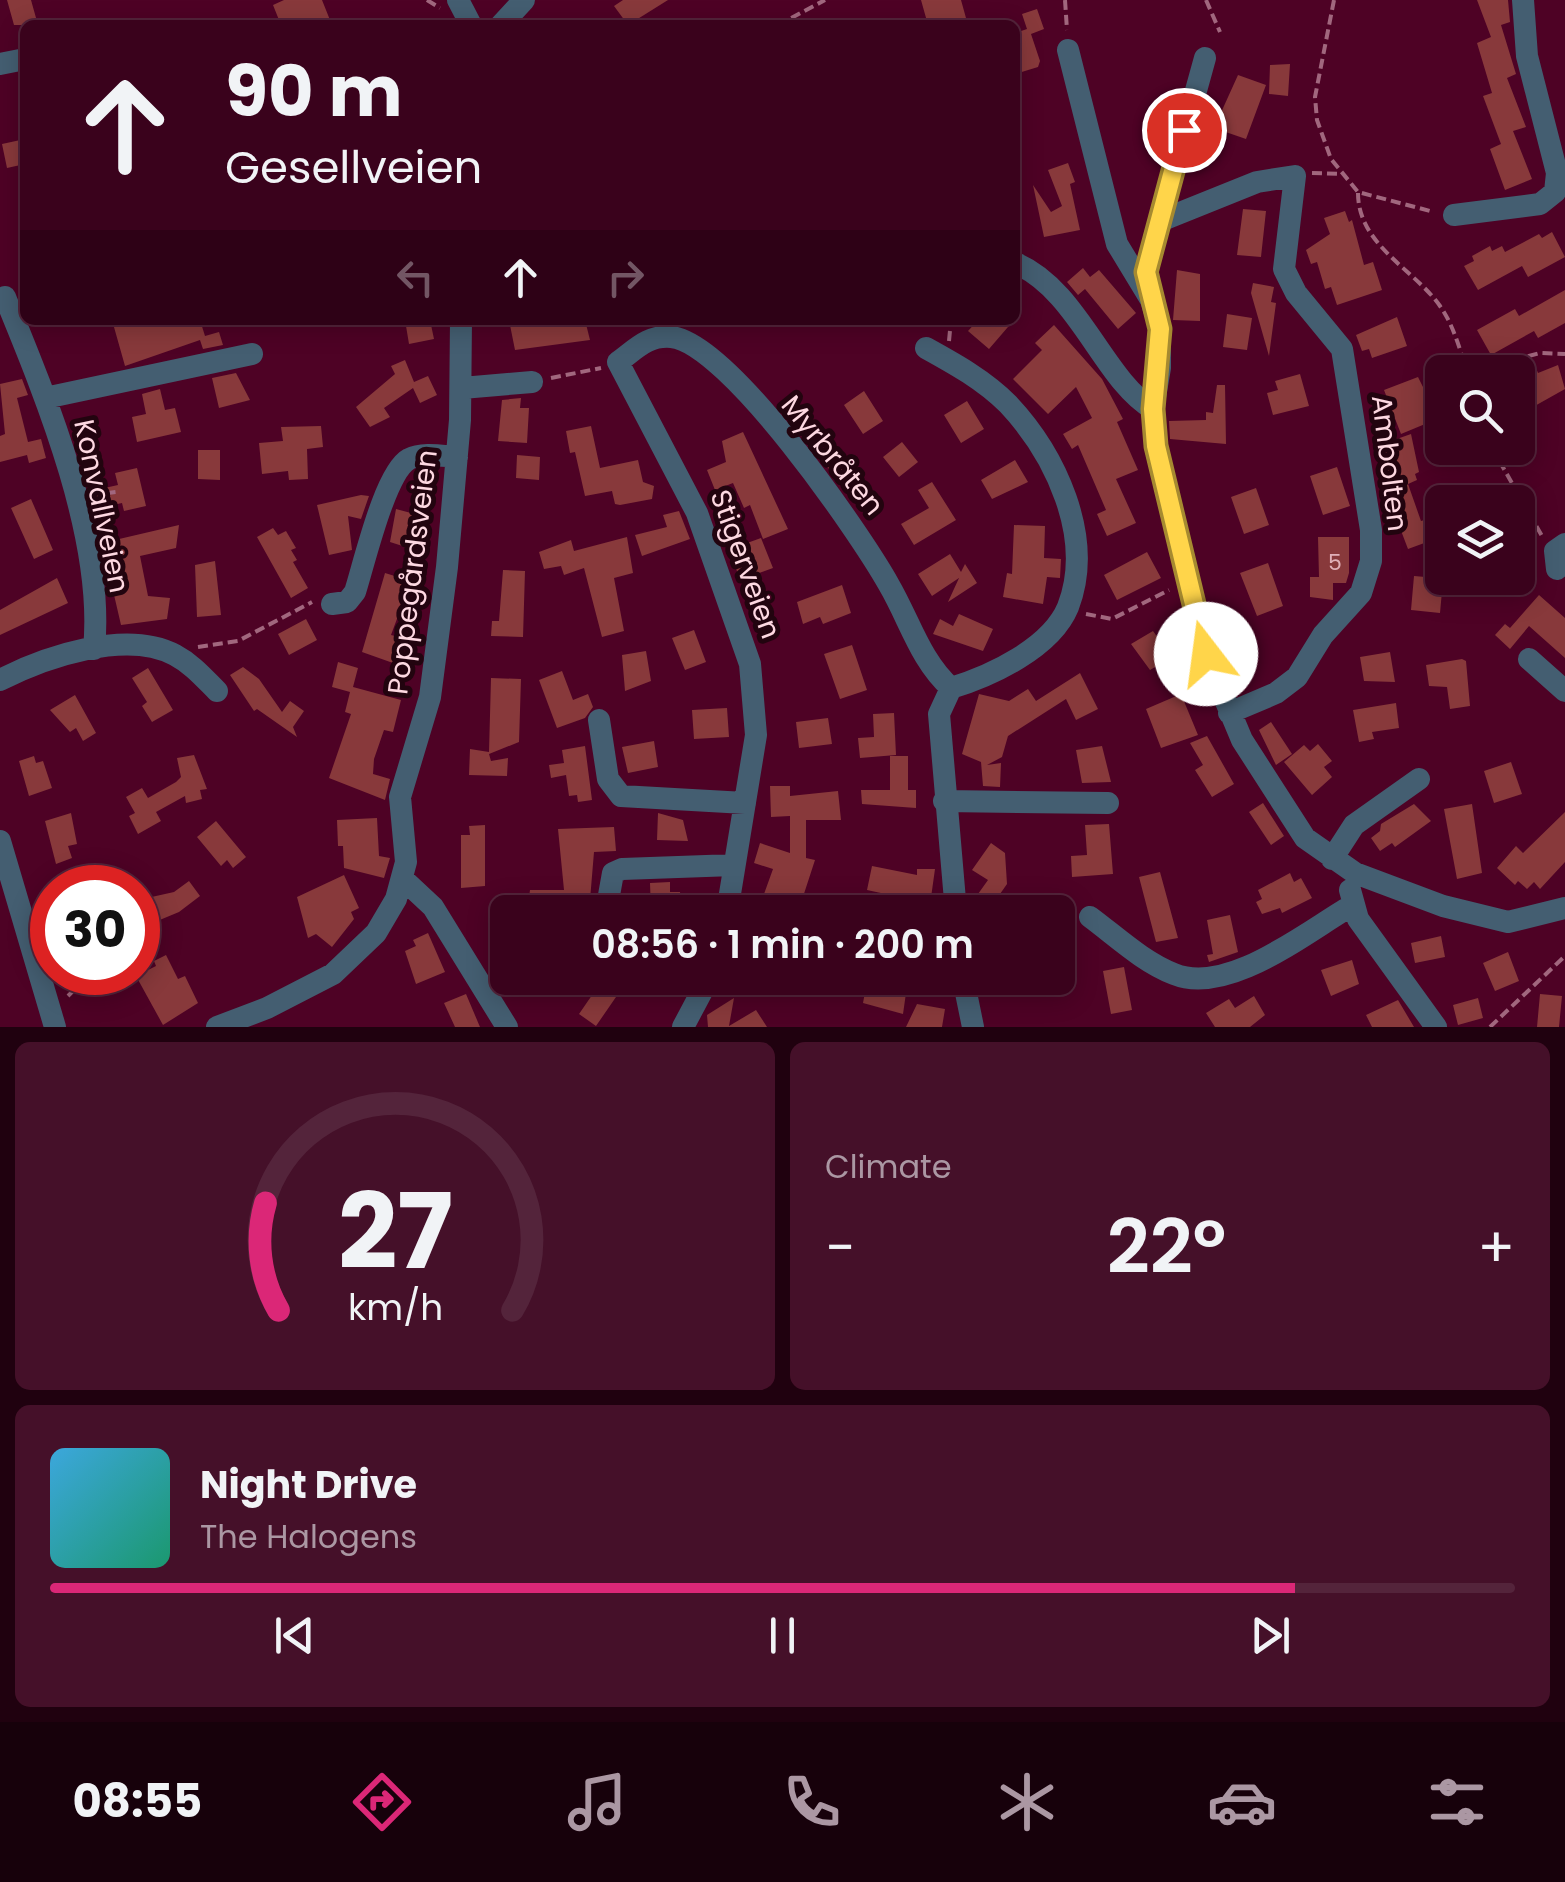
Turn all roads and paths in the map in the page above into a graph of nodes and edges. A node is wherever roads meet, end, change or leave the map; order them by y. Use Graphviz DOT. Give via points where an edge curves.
graph roads {
  1 [pos="524,0"];
  2 [pos="824,0"];
  3 [pos="1065,0"];
  4 [pos="1206,0"];
  5 [pos="1334,0"];
  6 [pos="1523,0"];
  7 [pos="506,20"];
  8 [pos="787,20"];
  9 [pos="1220,32"];
  10 [pos="1068,50"];
  11 [pos="1206,58"];
  12 [pos="1342,174"];
  13 [pos="1295,176"];
  14 [pos="1358,192"];
  15 [pos="1560,195"];
  16 [pos="1454,215"];
  17 [pos="1160,221"];
  18 [pos="1020,267"];
  19 [pos="10,297"];
  20 [pos="1150,300"];
  21 [pos="461,325"];
  22 [pos="926,348"];
  23 [pos="252,354"];
  24 [pos="1565,354"];
  25 [pos="1461,355"];
  26 [pos="1529,355"];
  27 [pos="618,362"];
  28 [pos="532,382"];
  29 [pos="462,388"];
  30 [pos="45,398"];
  31 [pos="1153,409"];
  32 [pos="457,457"];
  33 [pos="1501,465"];
  34 [pos="92,484"];
  35 [pos="116,492"];
  36 [pos="1559,555"];
  37 [pos="1186,579"];
  38 [pos="332,604"];
  39 [pos="1067,610"];
  40 [pos="94,649"];
  41 [pos="174,654"];
  42 [pos="1530,659"];
  43 [pos="0,680"];
  44 [pos="951,688"];
  45 [pos="218,691"];
  46 [pos="1565,692"];
  47 [pos="1228,713"];
  48 [pos="599,720"];
  49 [pos="1419,779"];
  50 [pos="944,801"];
  51 [pos="1108,803"];
  52 [pos="745,804"];
  53 [pos="0,841"];
  54 [pos="1332,859"];
  55 [pos="734,865"];
  56 [pos="1355,873"];
  57 [pos="402,879"];
  58 [pos="7,895"];
  59 [pos="609,895"];
  60 [pos="729,895"];
  61 [pos="954,895"];
  62 [pos="1351,906"];
  63 [pos="1565,908"];
  64 [pos="1090,917"];
  65 [pos="1565,956"];
  66 [pos="68,995"];
  67 [pos="700,995"];
  68 [pos="967,995"];
  69 [pos="69,1004"];
  70 [pos="55,1027"];
  71 [pos="218,1027"];
  72 [pos="508,1027"];
  73 [pos="683,1027"];
  74 [pos="973,1027"];
  75 [pos="1436,1027"];
  76 [pos="1490,1027"];
  1 -- 7 [label="street"];
  2 -- 8 [label="path"];
  3 -- 10 [label="path"];
  4 -- 9 [label="path"];
  5 -- 12 [label="path" via="1316,120"];
  6 -- 15 [label="street" via="1528,56"];
  10 -- 20 [label="street" via="1117,244"];
  11 -- 17 [label="street"];
  12 -- 13 [label="path"];
  12 -- 14 [label="path"];
  13 -- 17 [label="street" via="1257,182"];
  13 -- 47 [label="street, Ambolten" via="1284,269 1342,349 1371,530 1370,561 1361,593 1297,677"];
  14 -- 16 [label="path"];
  14 -- 25 [label="path" via="1360,212 1378,243 1443,310"];
  15 -- 16 [label="street" via="1540,204"];
  17 -- 20 [label="street" via="1146,272"];
  18 -- 31 [label="street" via="1066,304"];
  19 -- 30 [label="street, Konvallveien"];
  20 -- 31 [label="street" via="1160,329"];
  21 -- 29 [label="street, Poppegårdsveien"];
  22 -- 39 [label="street" via="990,388 1052,462 1072,528"];
  23 -- 30 [label="street, Konvallveien"];
  24 -- 26 [label="path"];
  27 -- 28 [label="path"];
  27 -- 44 [label="street, Myrbråten" via="643,342 667,336 688,341 712,361 828,487 891,588 925,661"];
  27 -- 52 [label="street, Stigerveien" via="697,512 743,636 757,716"];
  28 -- 29 [label="street"];
  29 -- 32 [label="street, Poppegårdsveien"];
  30 -- 40 [label="street, Konvallveien" via="83,536"];
  31 -- 37 [label="street"];
  32 -- 38 [label="street" via="419,456 403,464 355,592 347,602"];
  32 -- 57 [label="street, Poppegårdsveien" via="436,663 400,797"];
  33 -- 36 [label="path"];
  34 -- 35 [label="path"];
  37 -- 39 [label="path" via="1112,619"];
  37 -- 47 [label="street"];
  38 -- 41 [label="path" via="303,603 238,642"];
  39 -- 44 [label="street" via="1001,668"];
  40 -- 41 [label="street"];
  40 -- 43 [label="street" via="52,657"];
  41 -- 45 [label="street"];
  42 -- 46 [label="street"];
  44 -- 50 [label="street" via="938,726"];
  47 -- 54 [label="street" via="1305,838"];
  48 -- 52 [label="street" via="608,779 621,796"];
  49 -- 54 [label="street" via="1354,825"];
  50 -- 51 [label="street"];
  50 -- 61 [label="street"];
  52 -- 55 [label="street, Stigerveien"];
  53 -- 58 [label="street"];
  54 -- 56 [label="street"];
  55 -- 59 [label="street" via="622,869 614,873"];
  55 -- 60 [label="street, Stigerveien"];
  56 -- 62 [label="street"];
  56 -- 63 [label="street" via="1508,922"];
  57 -- 71 [label="street, Poppegårdsveien" via="376,934 333,974"];
  57 -- 72 [label="street" via="433,907"];
  58 -- 70 [label="street"];
  62 -- 64 [label="street" via="1256,962 1210,980 1176,976"];
  62 -- 75 [label="street"];
  65 -- 76 [label="path"];
  66 -- 69 [label="path"];
  67 -- 73 [label="street"];
  68 -- 74 [label="street"];
}
